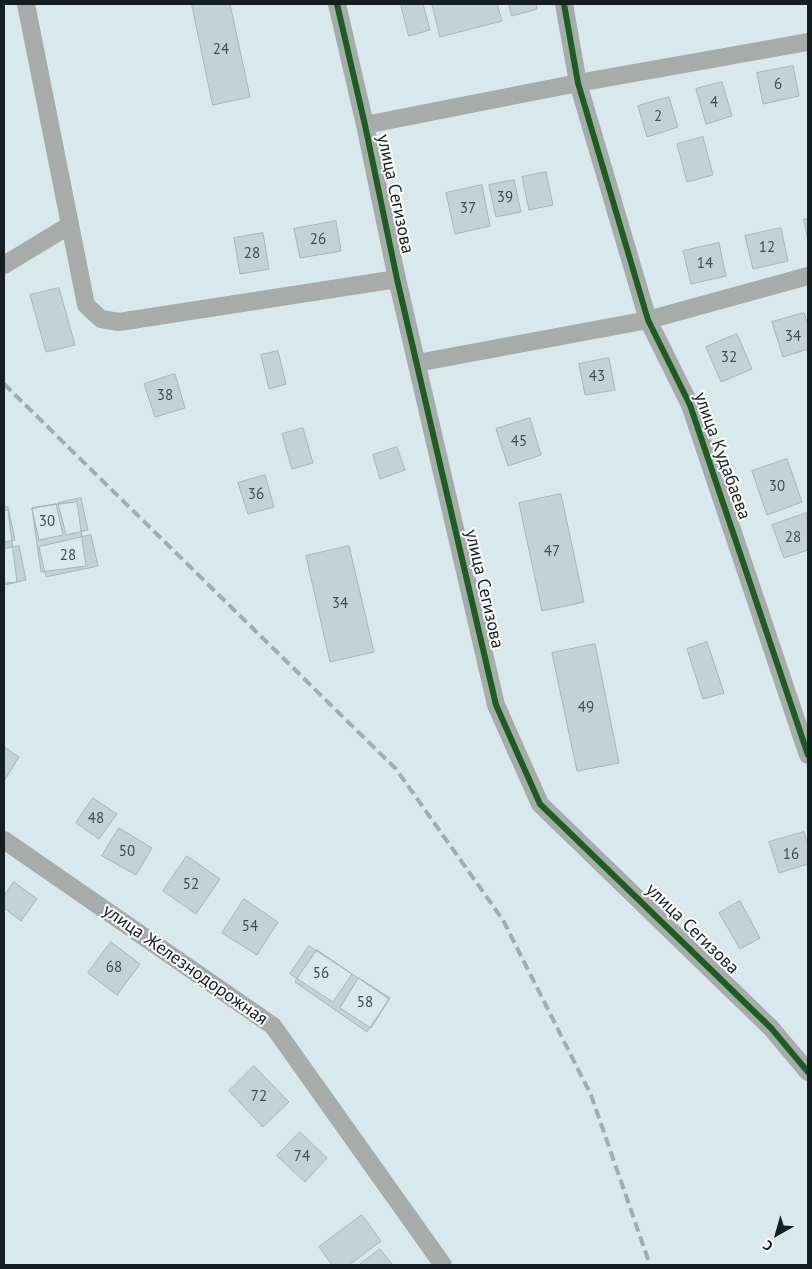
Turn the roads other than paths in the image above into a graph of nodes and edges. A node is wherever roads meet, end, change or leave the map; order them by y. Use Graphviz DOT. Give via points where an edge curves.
graph roads {
  1 [pos="26,4"];
  2 [pos="337,4"];
  3 [pos="564,4"];
  4 [pos="808,42"];
  5 [pos="578,83"];
  6 [pos="365,125"];
  7 [pos="70,225"];
  8 [pos="4,265"];
  9 [pos="808,276"];
  10 [pos="397,279"];
  11 [pos="648,320"];
  12 [pos="417,363"];
  13 [pos="808,754"];
  14 [pos="4,840"];
  15 [pos="808,1072"];
  16 [pos="443,1265"];
  1 -- 7 [label="street"];
  2 -- 6 [label="street, улица Сегизова"];
  3 -- 5 [label="street, улица Кудабаева"];
  4 -- 5 [label="street, улица Сегизова"];
  5 -- 6 [label="street, улица Сегизова"];
  5 -- 11 [label="street, улица Кудабаева"];
  6 -- 10 [label="street, улица Сегизова"];
  7 -- 8 [label="street"];
  7 -- 10 [label="street" via="86,305 101,318 119,322"];
  9 -- 11 [label="street"];
  10 -- 12 [label="street, улица Сегизова"];
  11 -- 12 [label="street"];
  11 -- 13 [label="street, улица Кудабаева" via="690,404"];
  12 -- 15 [label="street, улица Сегизова" via="496,705 540,804 771,1028"];
  14 -- 16 [label="street, улица Железнодорожная" via="273,1026"];
}
